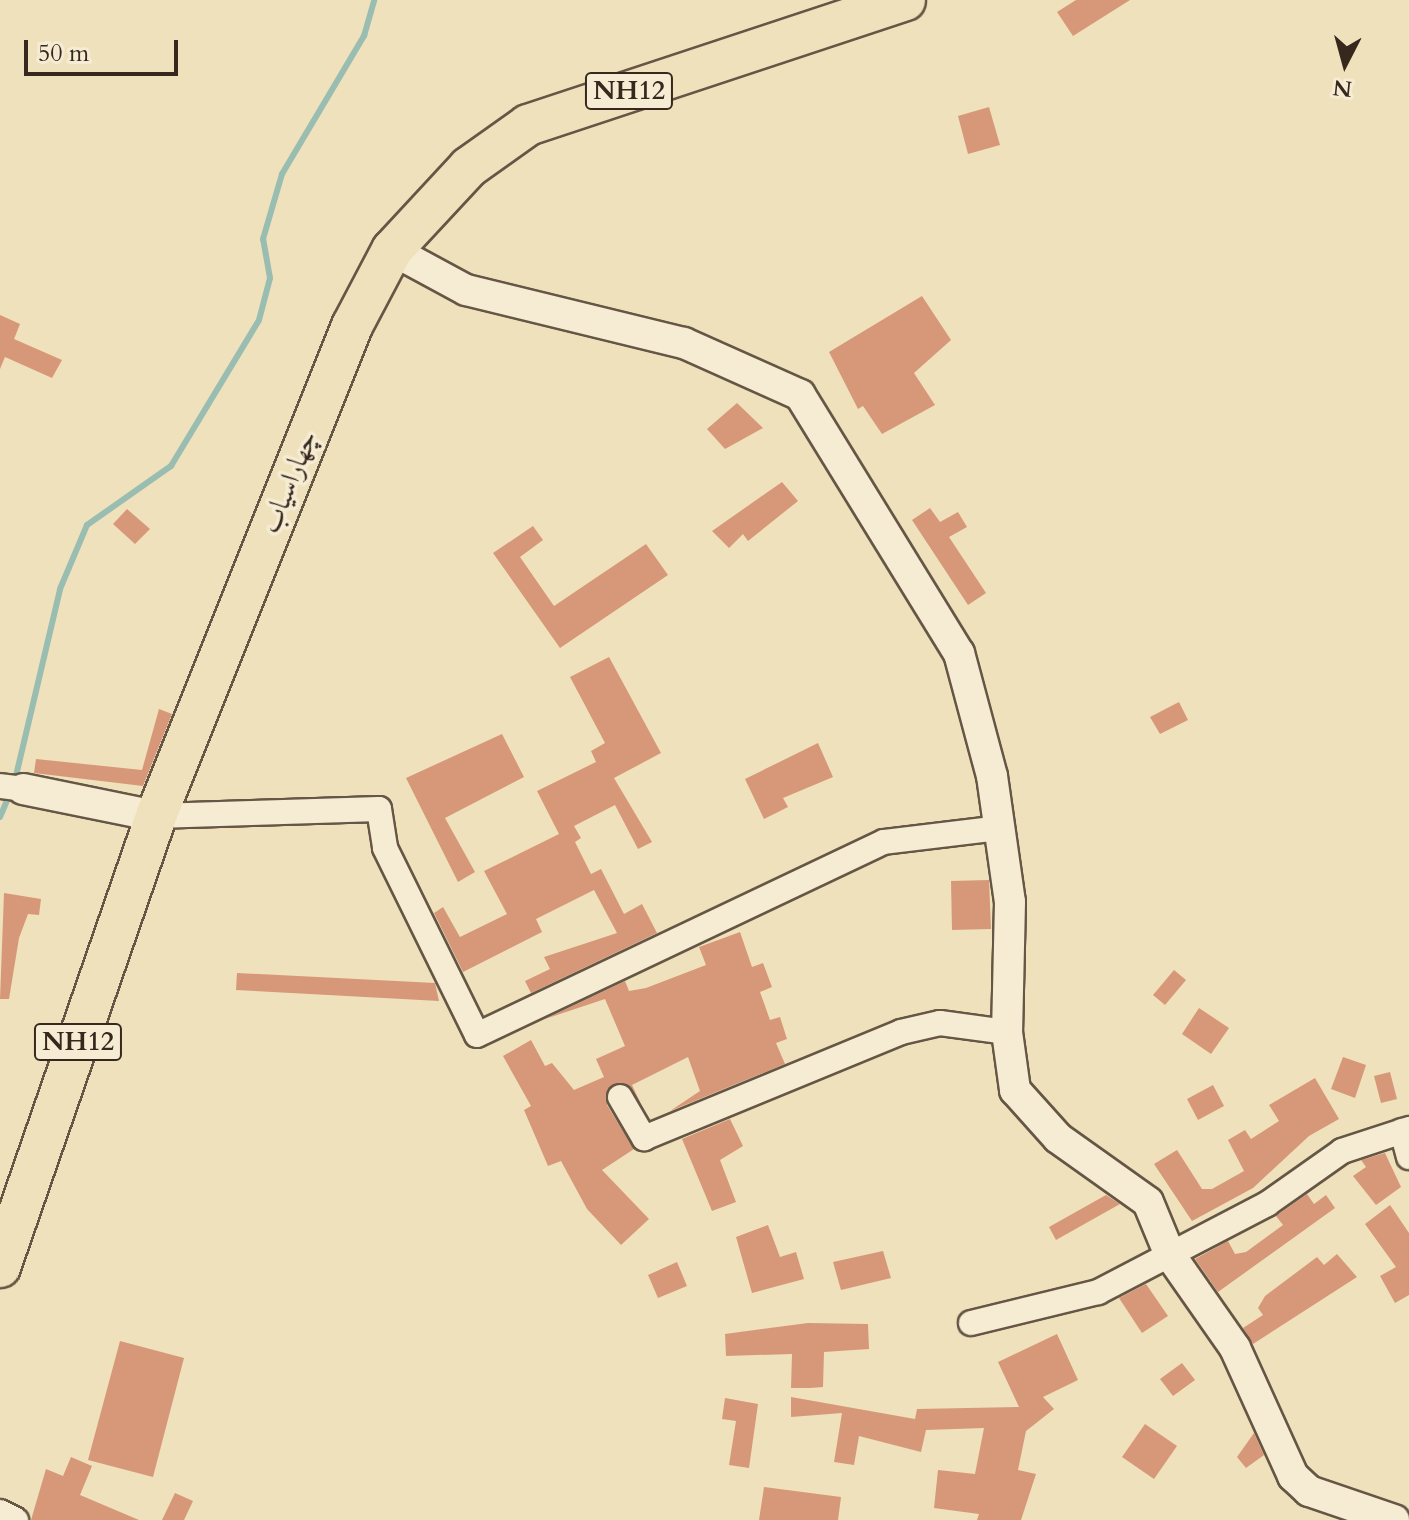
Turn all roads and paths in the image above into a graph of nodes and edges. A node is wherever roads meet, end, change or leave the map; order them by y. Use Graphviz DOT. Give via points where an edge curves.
graph roads {
  1 [pos="905,0"];
  2 [pos="392,250"];
  3 [pos="12,788"];
  4 [pos="156,816"];
  5 [pos="999,828"];
  6 [pos="1007,1032"];
  7 [pos="620,1097"];
  8 [pos="1405,1130"];
  9 [pos="1409,1157"];
  10 [pos="1170,1255"];
  11 [pos="0,1267"];
  12 [pos="971,1323"];
  13 [pos="0,1512"];
  14 [pos="16,1520"];
  15 [pos="1394,1520"];
  1 -- 2 [label="highway, چهاراسیاب / NH12" via="528,125 469,167"];
  2 -- 4 [label="highway, چهاراسیاب / NH12" via="352,326"];
  2 -- 5 [label="street" via="466,290 684,343 800,395 959,653"];
  3 -- 4 [label="street"];
  4 -- 5 [label="street" via="379,809 385,848 477,1035 884,842"];
  4 -- 11 [label="highway, چهاراسیاب / NH12"];
  5 -- 6 [label="street" via="1010,902"];
  6 -- 7 [label="street" via="940,1023 901,1032 644,1138"];
  6 -- 10 [label="street" via="1015,1090 1058,1138 1140,1191"];
  8 -- 9 [label="street"];
  8 -- 10 [label="street" via="1342,1151 1267,1204"];
  10 -- 12 [label="street" via="1098,1292"];
  10 -- 15 [label="street" via="1235,1348 1293,1476 1309,1491"];
  13 -- 14 [label="street"];
}
